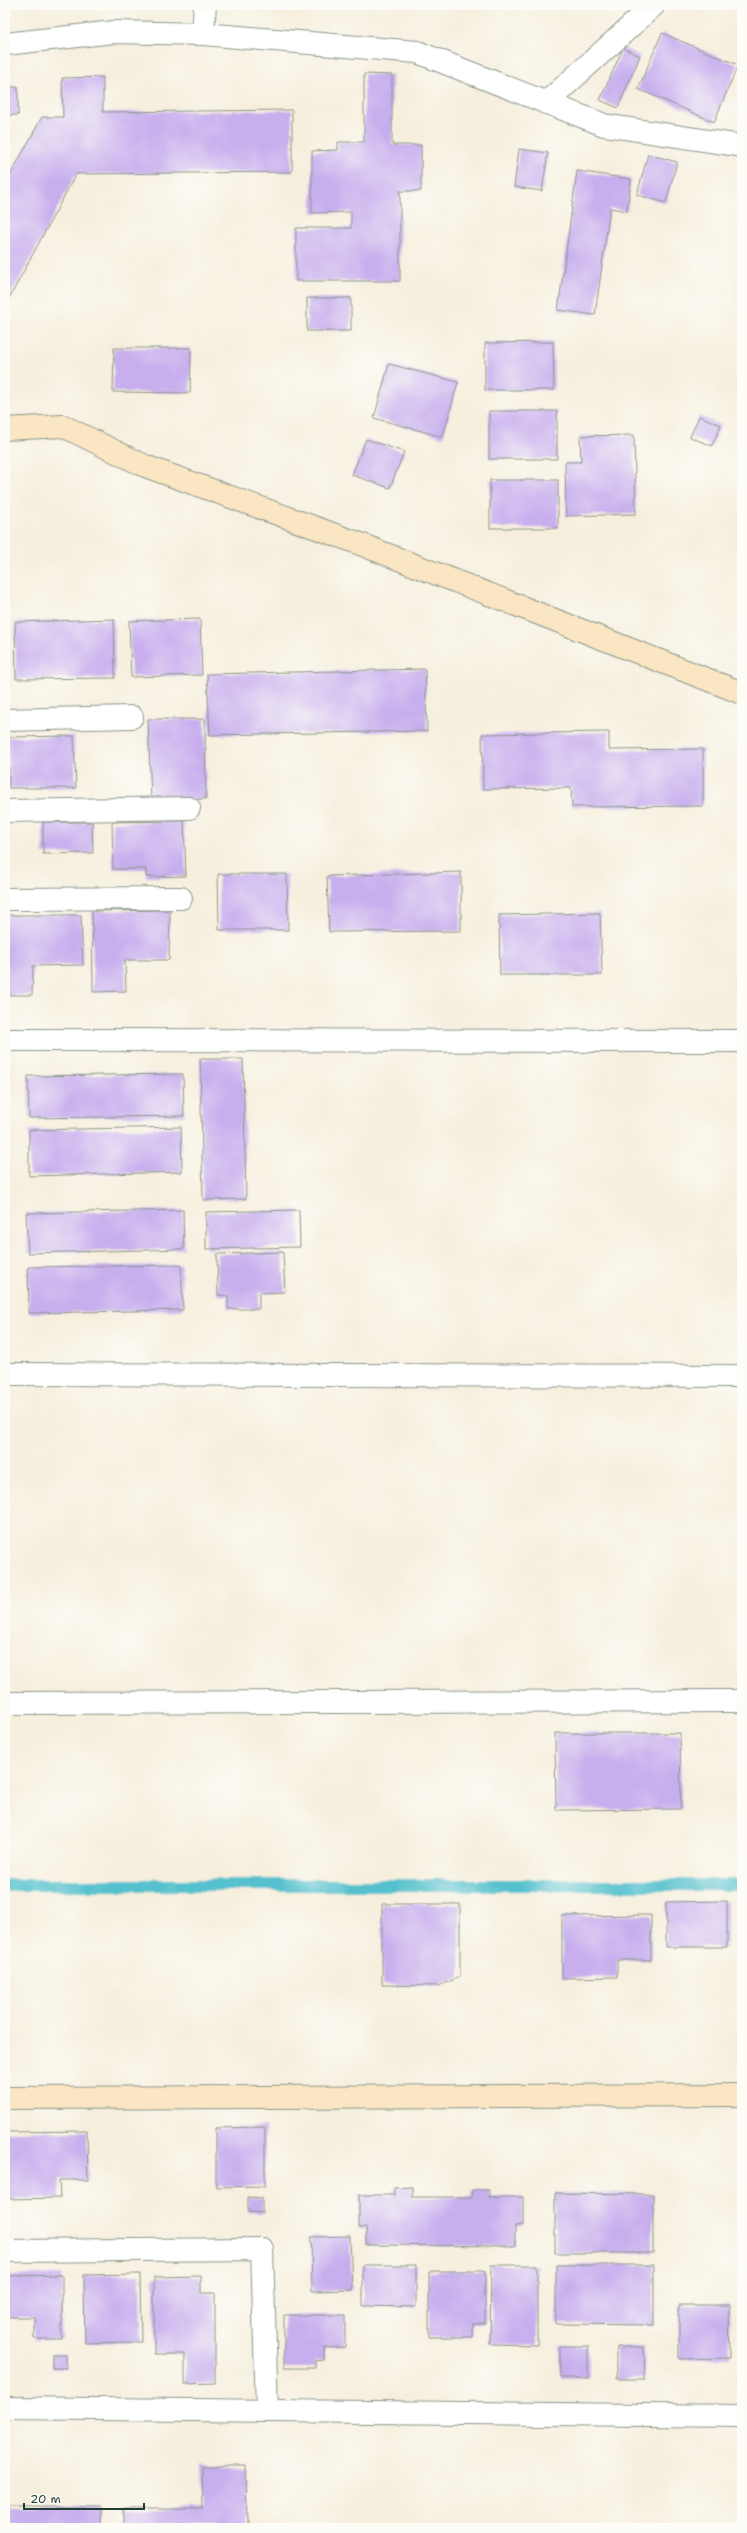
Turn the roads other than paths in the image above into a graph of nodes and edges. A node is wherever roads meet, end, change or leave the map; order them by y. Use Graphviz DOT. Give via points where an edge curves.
graph roads {
  1 [pos="205,5"];
  2 [pos="654,5"];
  3 [pos="203,34"];
  4 [pos="5,44"];
  5 [pos="546,103"];
  6 [pos="742,146"];
  7 [pos="5,429"];
  8 [pos="742,693"];
  9 [pos="132,717"];
  10 [pos="5,720"];
  11 [pos="189,808"];
  12 [pos="5,811"];
  13 [pos="181,898"];
  14 [pos="5,899"];
  15 [pos="5,1040"];
  16 [pos="742,1041"];
  17 [pos="5,1374"];
  18 [pos="742,1376"];
  19 [pos="742,1701"];
  20 [pos="5,1703"];
  21 [pos="742,2095"];
  22 [pos="5,2098"];
  23 [pos="5,2252"];
  24 [pos="5,2408"];
  25 [pos="267,2412"];
  26 [pos="742,2416"];
  1 -- 3 [label="street"];
  2 -- 5 [label="street"];
  3 -- 4 [label="street" via="114,32"];
  3 -- 5 [label="street" via="417,52"];
  5 -- 6 [label="street" via="604,125"];
  7 -- 8 [label="street" via="63,426 146,466 355,542"];
  9 -- 10 [label="street"];
  11 -- 12 [label="street"];
  13 -- 14 [label="street"];
  15 -- 16 [label="street"];
  17 -- 18 [label="street"];
  19 -- 20 [label="street"];
  21 -- 22 [label="street"];
  23 -- 25 [label="street" via="262,2249"];
  24 -- 25 [label="street"];
  25 -- 26 [label="street"];
}
